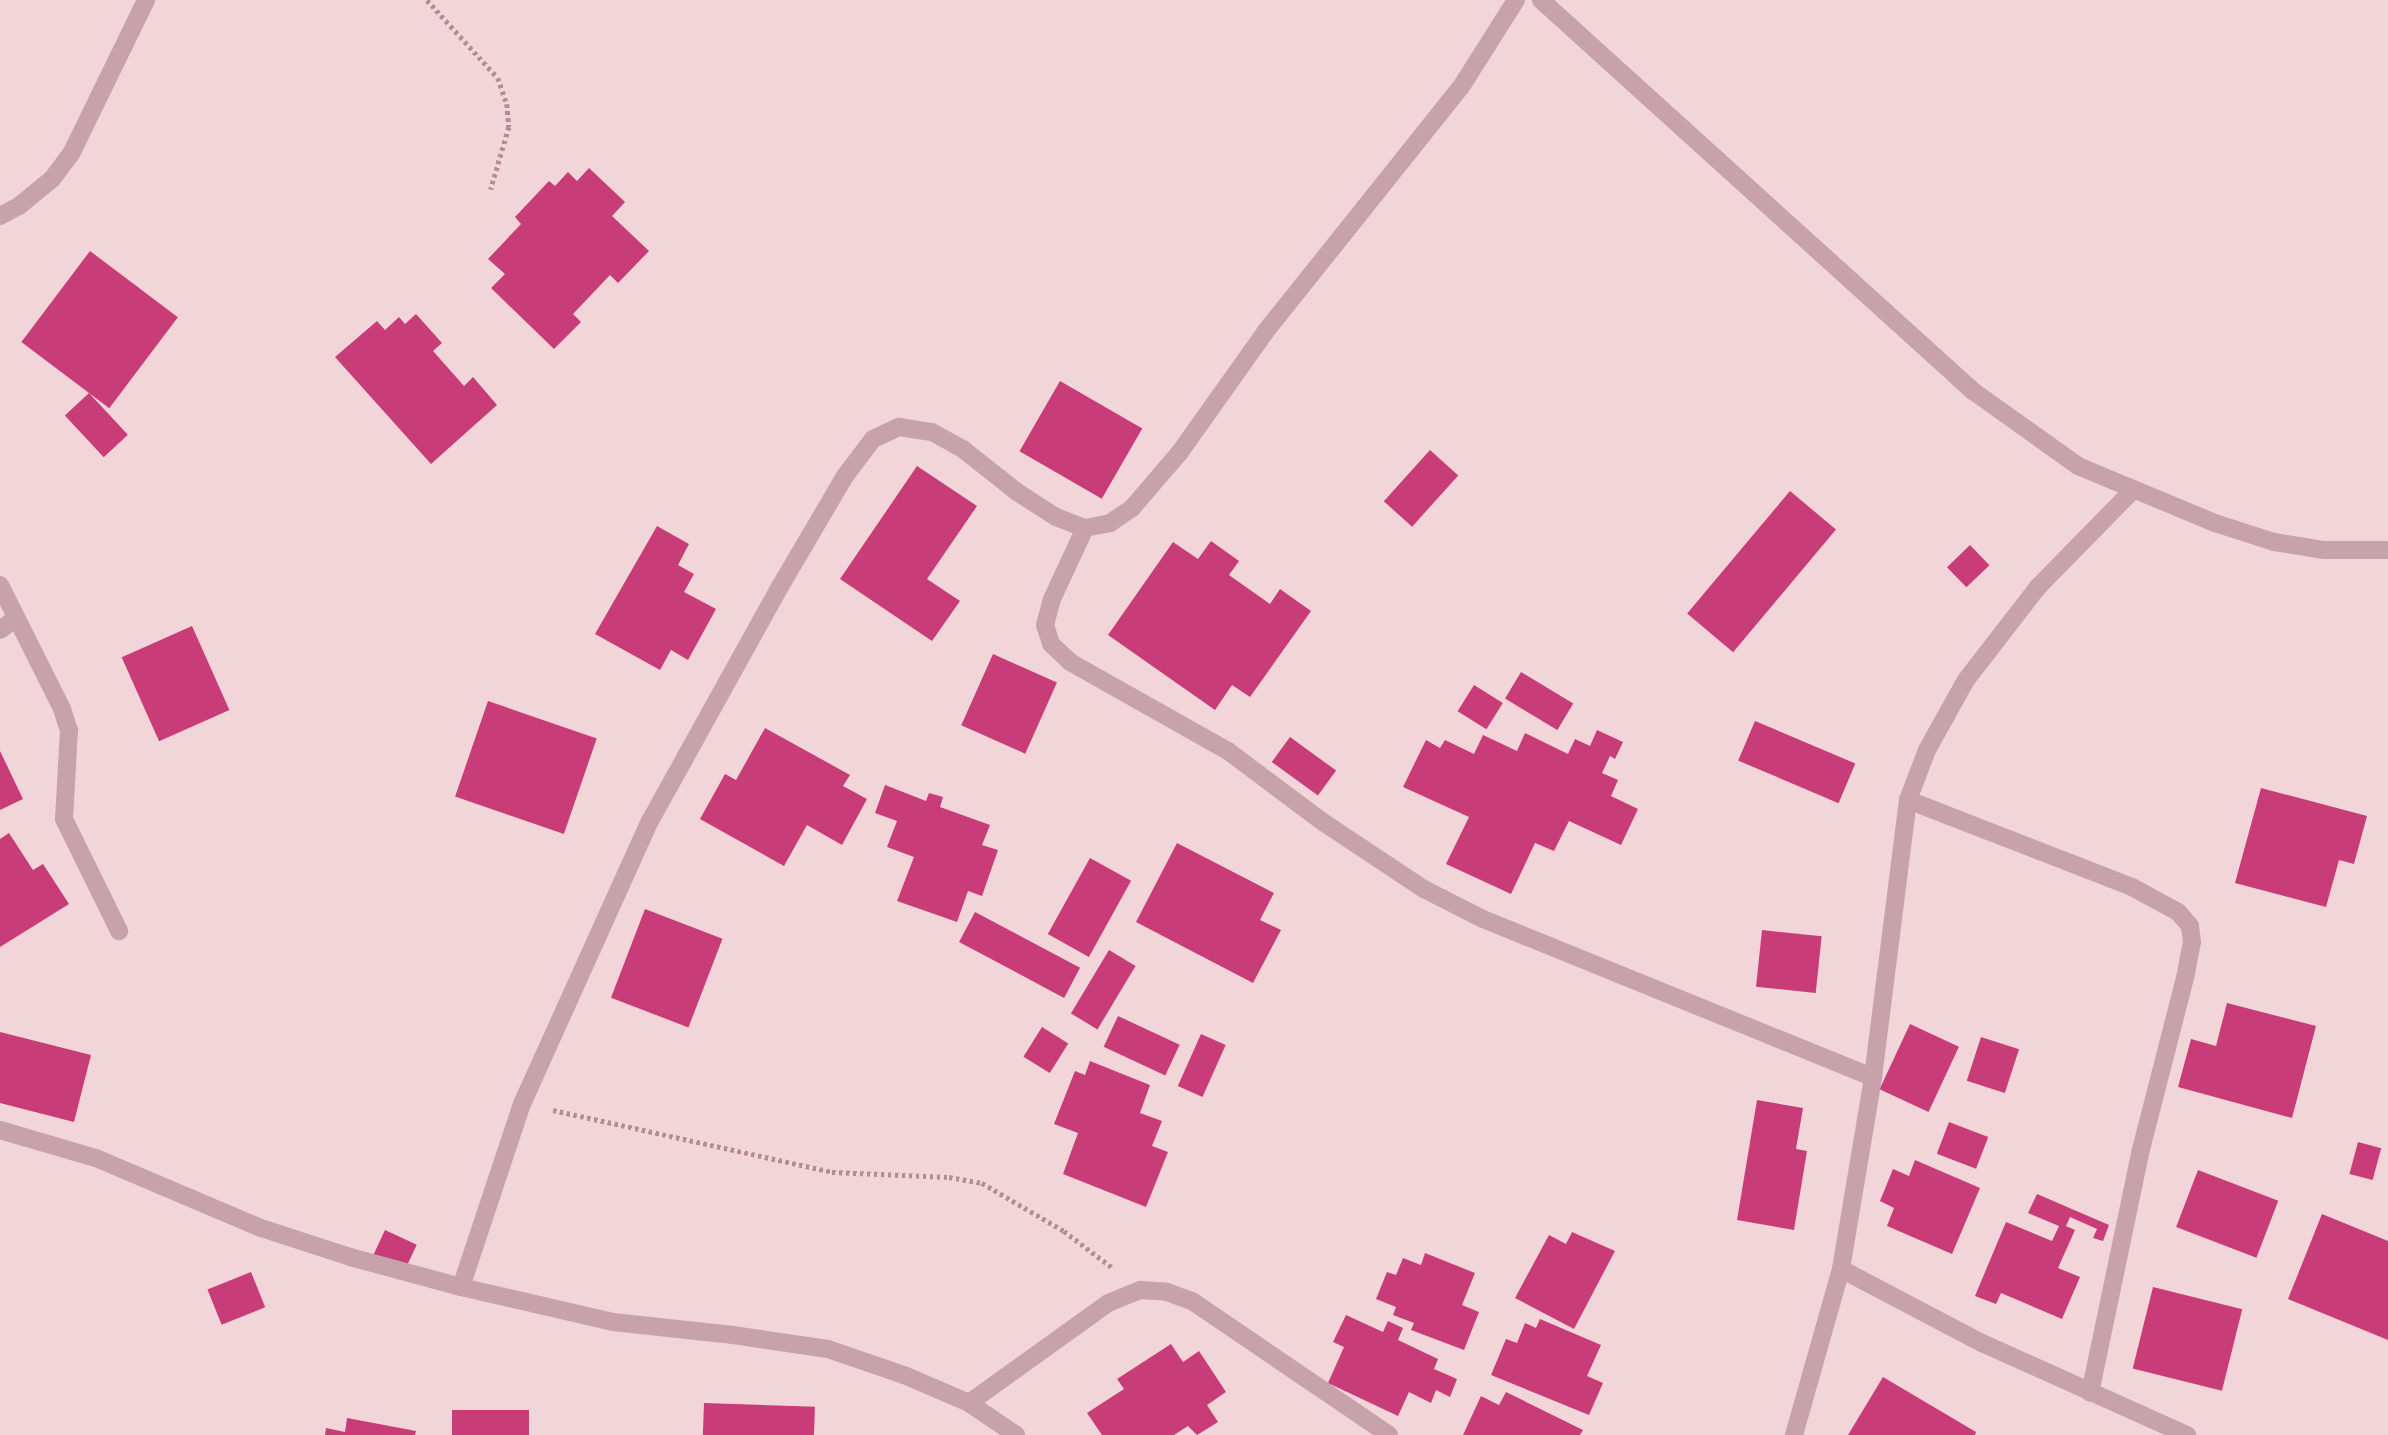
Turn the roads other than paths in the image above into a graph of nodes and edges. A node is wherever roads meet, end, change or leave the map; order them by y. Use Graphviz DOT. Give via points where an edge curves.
graph roads {
  1 [pos="146,0"];
  2 [pos="1516,0"];
  3 [pos="1541,0"];
  4 [pos="0,216"];
  5 [pos="2133,490"];
  6 [pos="1085,528"];
  7 [pos="2388,550"];
  8 [pos="0,585"];
  9 [pos="16,618"];
  10 [pos="0,630"];
  11 [pos="1908,800"];
  12 [pos="119,931"];
  13 [pos="1873,1077"];
  14 [pos="0,1130"];
  15 [pos="1841,1269"];
  16 [pos="461,1287"];
  17 [pos="2090,1393"];
  18 [pos="969,1404"];
  19 [pos="1016,1435"];
  20 [pos="1389,1435"];
  21 [pos="1794,1435"];
  22 [pos="2187,1435"];
  1 -- 4 [label="street" via="71,154 52,179"];
  2 -- 6 [label="street" via="1461,87 1266,331 1180,452 1132,508 1110,523"];
  3 -- 5 [label="street" via="1973,391 2078,466"];
  5 -- 7 [label="street" via="2274,542 2324,550"];
  5 -- 11 [label="street" via="2038,587 1966,680 1927,750"];
  6 -- 13 [label="street" via="1045,625 1051,644 1070,662 1228,751 1322,822 1424,889 1483,919"];
  6 -- 16 [label="street" via="1056,517 932,432 900,426 873,439 845,475 800,552 650,821 522,1104"];
  8 -- 9 [label="street"];
  9 -- 10 [label="street"];
  9 -- 12 [label="street" via="69,730 64,819"];
  11 -- 13 [label="street"];
  11 -- 17 [label="street" via="2132,887 2178,912 2190,926 2192,942 2185,978 2141,1149"];
  13 -- 15 [label="street"];
  14 -- 16 [label="street" via="96,1158 274,1232"];
  15 -- 17 [label="street"];
  15 -- 21 [label="street"];
  16 -- 18 [label="street" via="613,1322 828,1349"];
  17 -- 22 [label="street"];
  18 -- 19 [label="street"];
  18 -- 20 [label="street" via="1108,1303 1141,1290 1167,1292 1192,1301"];
}
